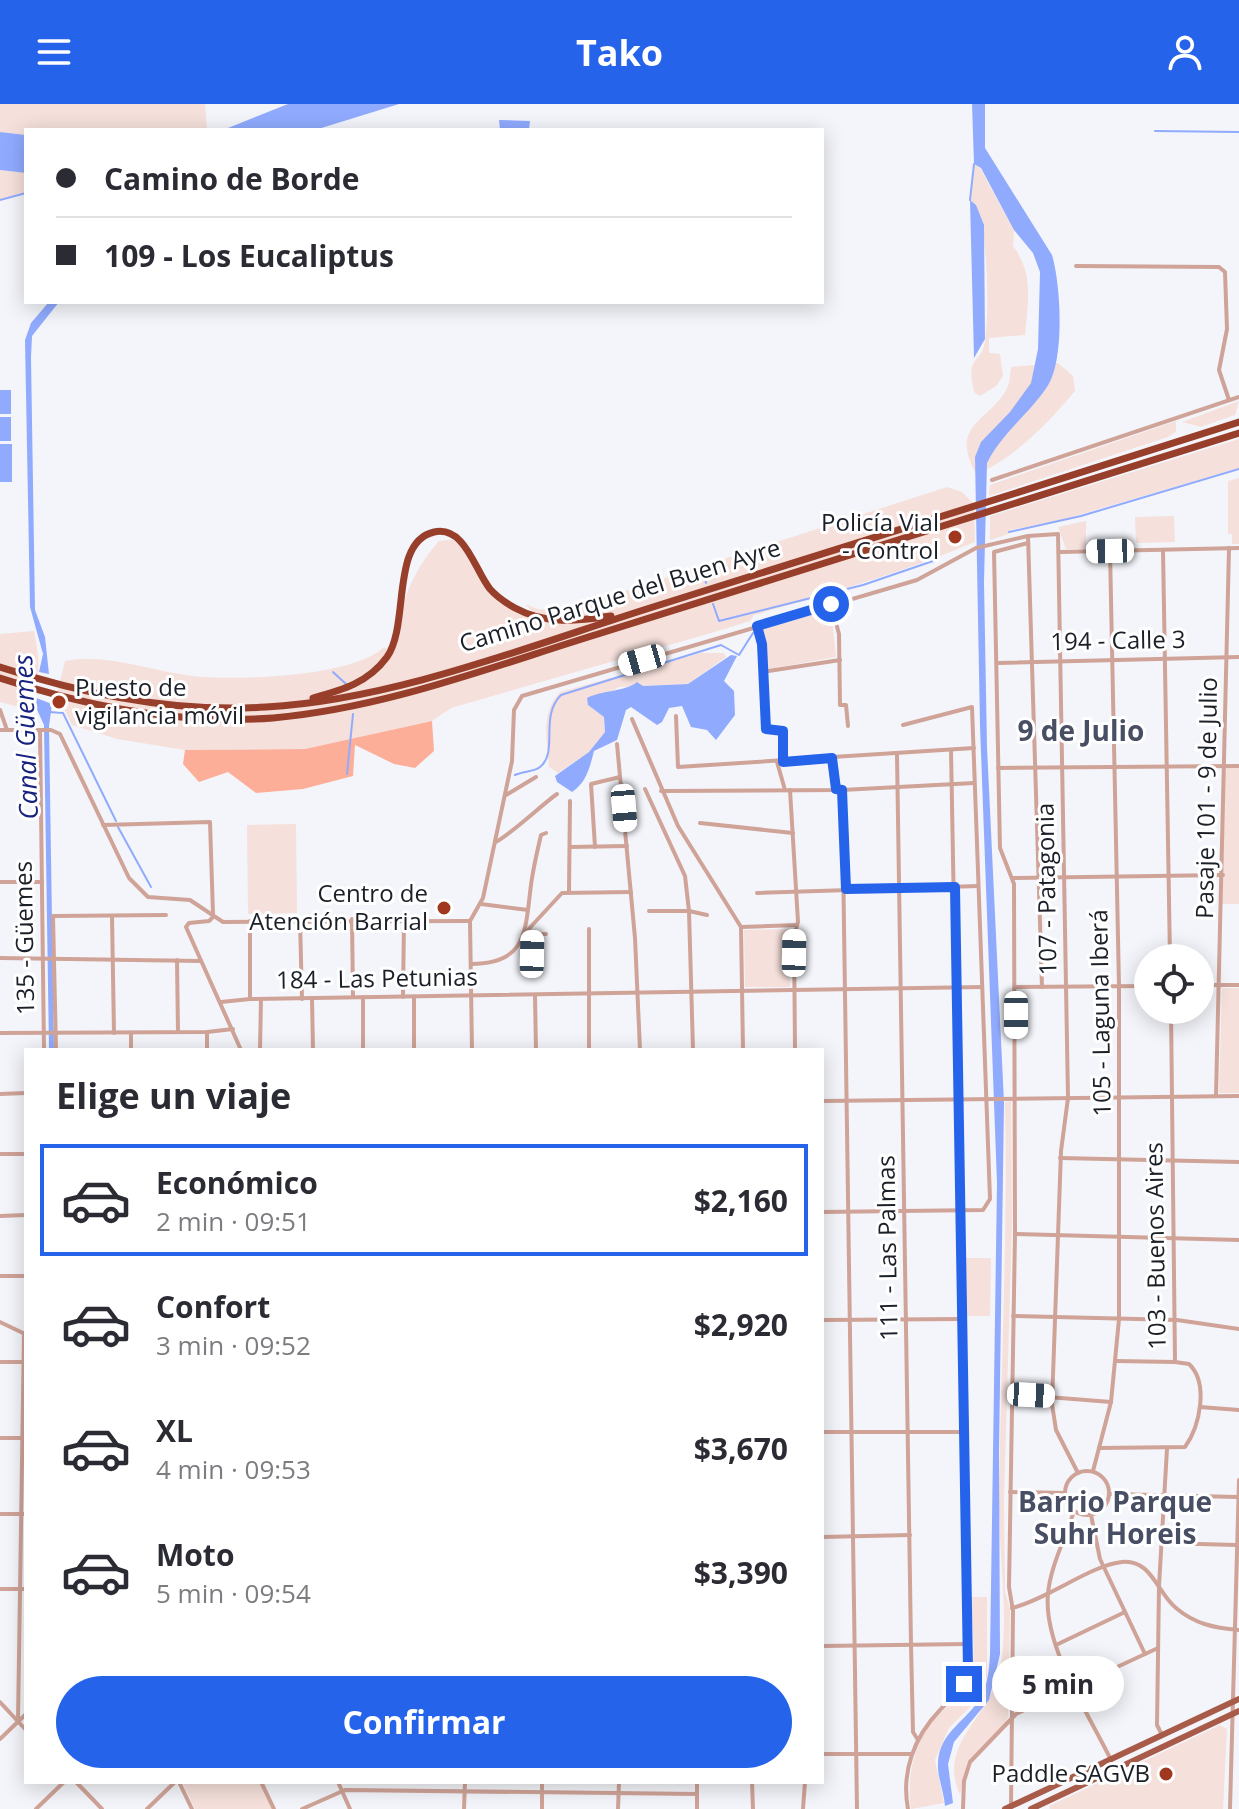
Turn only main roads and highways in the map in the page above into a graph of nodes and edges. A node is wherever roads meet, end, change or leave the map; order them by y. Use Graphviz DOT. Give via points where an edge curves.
graph roads {
  1 [pos="1239,422"];
  2 [pos="1239,433"];
  3 [pos="972,512"];
  4 [pos="637,612"];
  5 [pos="0,667"];
  6 [pos="0,678"];
  7 [pos="57,690"];
  8 [pos="252,708"];
  9 [pos="1236,1700"];
  10 [pos="1236,1712"];
  11 [pos="1008,1808"];
  12 [pos="1031,1809"];
  1 -- 3 [label="highway, Camino Parque del Buen Ayre" via="989,502"];
  2 -- 3 [label="highway, Camino Parque del Buen Ayre"];
  3 -- 4 [label="highway, Camino Parque del Buen Ayre"];
  3 -- 7 [label="highway, Camino Parque del Buen Ayre" via="654,618 364,704 231,719 142,713"];
  4 -- 8 [label="highway, Camino Parque del Buen Ayre" via="381,689"];
  4 -- 8 [label="highway" via="571,621 525,612 490,589 458,539 435,531 420,538 409,553 397,635 375,670 338,691"];
  5 -- 7 [label="highway, Camino Parque del Buen Ayre"];
  6 -- 7 [label="highway, Camino Parque del Buen Ayre"];
  7 -- 8 [label="highway, Camino Parque del Buen Ayre" via="157,704"];
  9 -- 11 [label="main road"];
  10 -- 12 [label="main road"];
}
